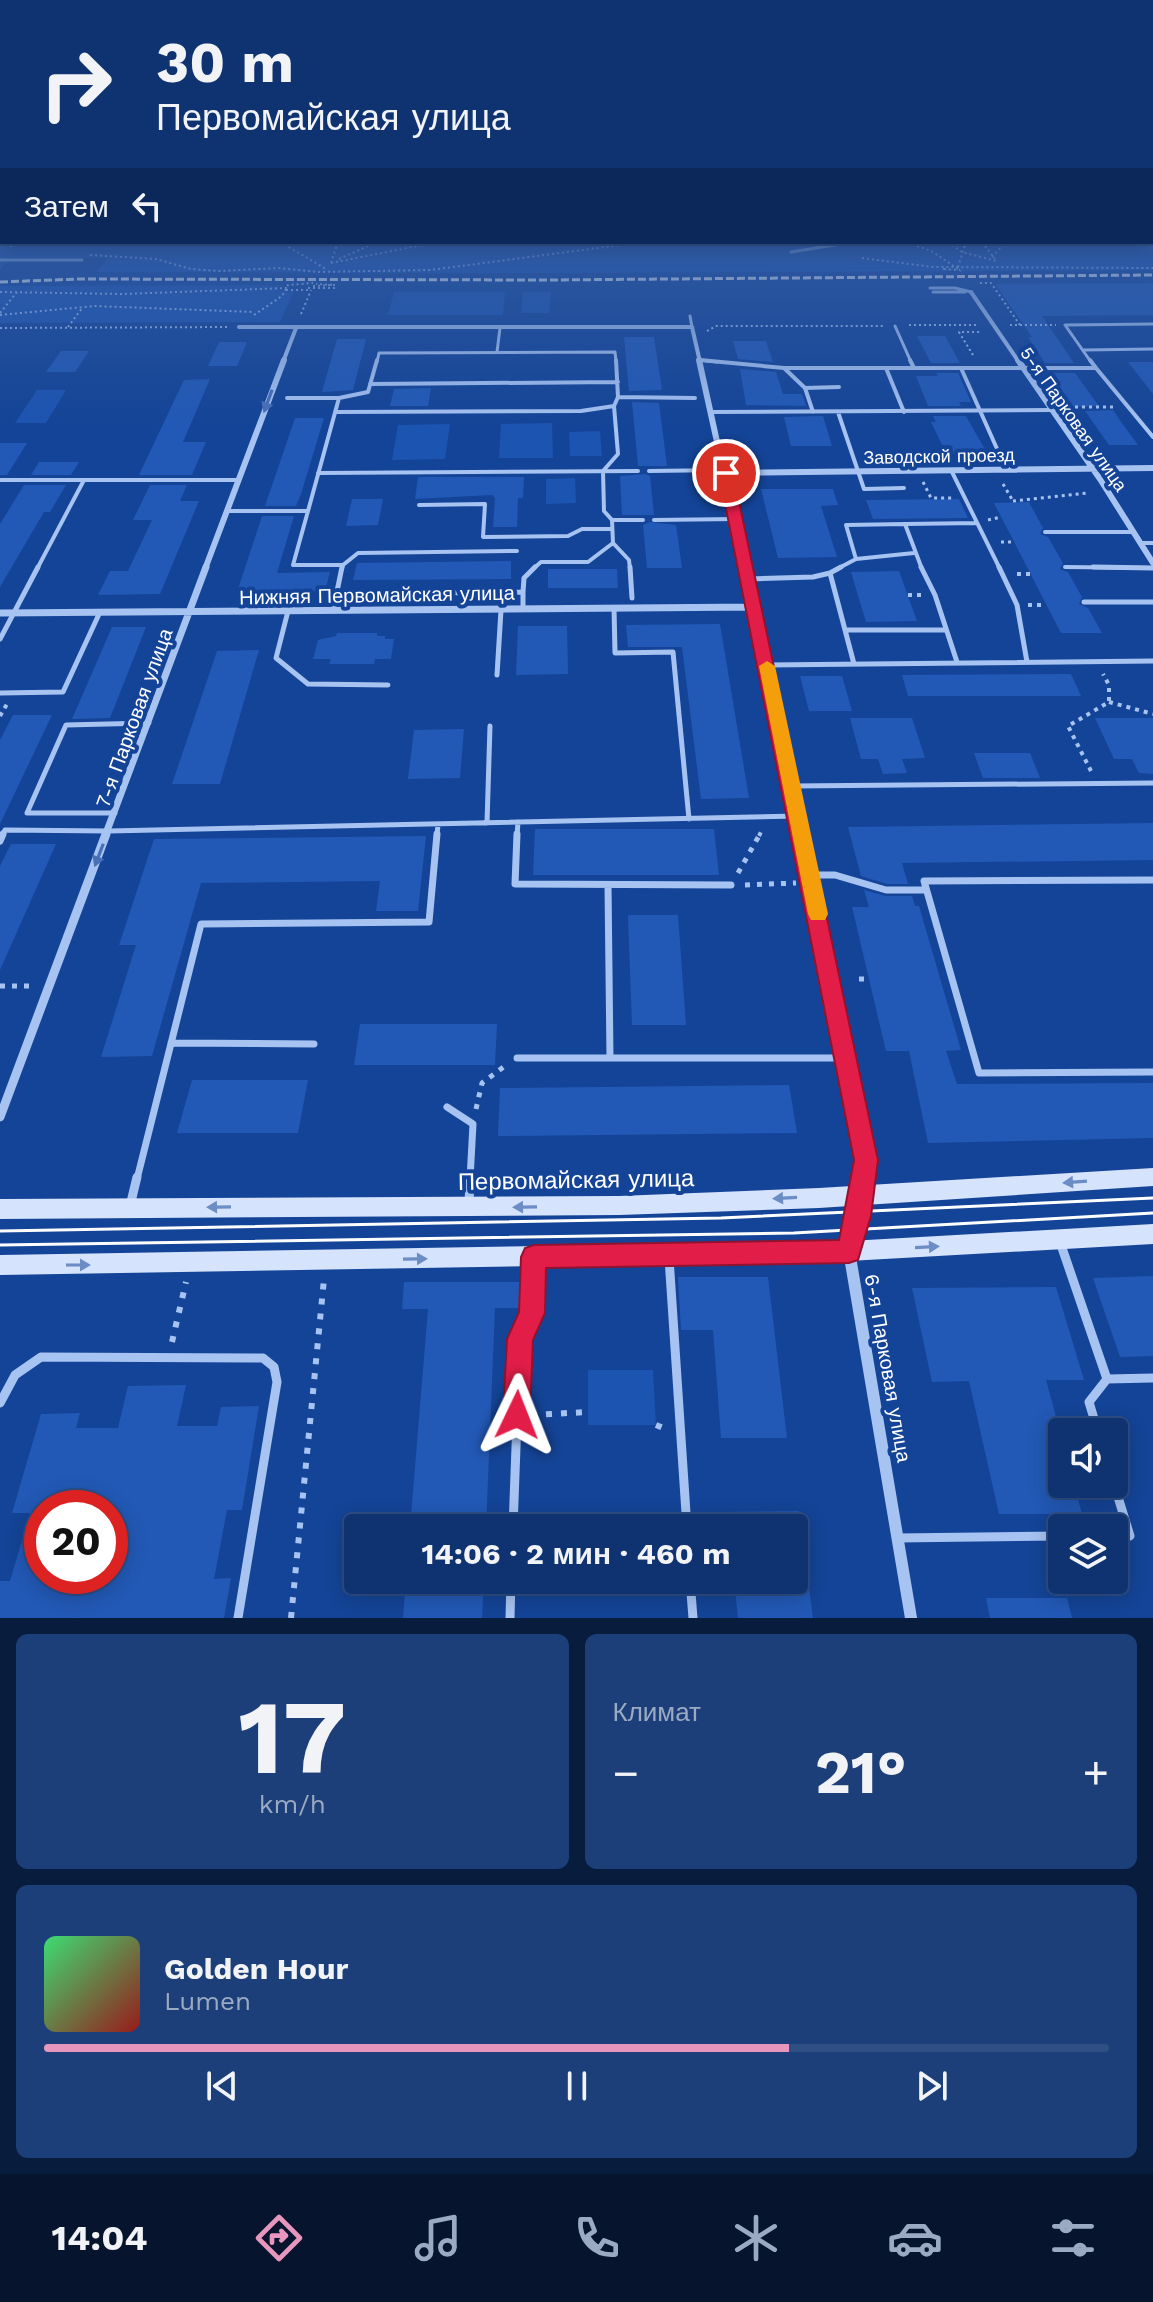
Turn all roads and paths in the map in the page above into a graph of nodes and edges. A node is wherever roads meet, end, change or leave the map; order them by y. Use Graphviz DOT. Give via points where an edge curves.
graph roads {
  1 [pos="986,283"];
  2 [pos="286,289"];
  3 [pos="311,290"];
  4 [pos="932,290"];
  5 [pos="0,292"];
  6 [pos="17,292"];
  7 [pos="971,292"];
  8 [pos="83,307"];
  9 [pos="257,312"];
  10 [pos="0,314"];
  11 [pos="270,314"];
  12 [pos="690,316"];
  13 [pos="297,324"];
  14 [pos="1153,324"];
  15 [pos="978,325"];
  16 [pos="1010,325"];
  17 [pos="1020,325"];
  18 [pos="1065,325"];
  19 [pos="895,326"];
  20 [pos="68,327"];
  21 [pos="239,327"];
  22 [pos="692,327"];
  23 [pos="0,328"];
  24 [pos="500,328"];
  25 [pos="982,332"];
  26 [pos="707,334"];
  27 [pos="1153,349"];
  28 [pos="1084,350"];
  29 [pos="497,352"];
  30 [pos="700,360"];
  31 [pos="784,368"];
  32 [pos="886,368"];
  33 [pos="914,368"];
  34 [pos="961,368"];
  35 [pos="980,368"];
  36 [pos="1021,368"];
  37 [pos="1096,368"];
  38 [pos="618,382"];
  39 [pos="370,384"];
  40 [pos="839,387"];
  41 [pos="805,388"];
  42 [pos="618,397"];
  43 [pos="287,398"];
  44 [pos="339,398"];
  45 [pos="695,398"];
  46 [pos="614,406"];
  47 [pos="1068,407"];
  48 [pos="1131,407"];
  49 [pos="982,410"];
  50 [pos="1051,410"];
  51 [pos="335,412"];
  52 [pos="711,412"];
  53 [pos="813,412"];
  54 [pos="838,412"];
  55 [pos="904,412"];
  56 [pos="1153,437"];
  57 [pos="1093,468"];
  58 [pos="1153,468"];
  59 [pos="1006,469"];
  60 [pos="951,470"];
  61 [pos="603,471"];
  62 [pos="638,471"];
  63 [pos="649,471"];
  64 [pos="857,471"];
  65 [pos="726,472"];
  66 [pos="318,473"];
  67 [pos="1000,478"];
  68 [pos="0,480"];
  69 [pos="84,480"];
  70 [pos="239,480"];
  71 [pos="922,480"];
  72 [pos="904,488"];
  73 [pos="1087,493"];
  74 [pos="965,498"];
  75 [pos="419,505"];
  76 [pos="228,511"];
  77 [pos="308,511"];
  78 [pos="736,519"];
  79 [pos="612,520"];
  80 [pos="643,520"];
  81 [pos="654,520"];
  82 [pos="977,523"];
  83 [pos="905,524"];
  84 [pos="612,529"];
  85 [pos="1045,532"];
  86 [pos="1134,532"];
  87 [pos="613,543"];
  88 [pos="1140,543"];
  89 [pos="1153,543"];
  90 [pos="517,551"];
  91 [pos="914,553"];
  92 [pos="856,559"];
  93 [pos="343,565"];
  94 [pos="1153,565"];
  95 [pos="1065,567"];
  96 [pos="830,573"];
  97 [pos="749,579"];
  98 [pos="523,592"];
  99 [pos="337,594"];
  100 [pos="632,598"];
  101 [pos="1084,602"];
  102 [pos="1153,602"];
  103 [pos="755,607"];
  104 [pos="614,608"];
  105 [pos="523,609"];
  106 [pos="501,610"];
  107 [pos="288,611"];
  108 [pos="333,611"];
  109 [pos="100,612"];
  110 [pos="190,612"];
  111 [pos="0,613"];
  112 [pos="14,613"];
  113 [pos="845,630"];
  114 [pos="945,630"];
  115 [pos="0,639"];
  116 [pos="1097,661"];
  117 [pos="1153,661"];
  118 [pos="957,662"];
  119 [pos="1027,662"];
  120 [pos="854,664"];
  121 [pos="767,665"];
  122 [pos="497,675"];
  123 [pos="388,685"];
  124 [pos="0,693"];
  125 [pos="1109,702"];
  126 [pos="1153,714"];
  127 [pos="149,723"];
  128 [pos="490,726"];
  129 [pos="1153,783"];
  130 [pos="1098,784"];
  131 [pos="792,786"];
  132 [pos="115,813"];
  133 [pos="798,816"];
  134 [pos="769,817"];
  135 [pos="689,819"];
  136 [pos="518,822"];
  137 [pos="487,823"];
  138 [pos="438,824"];
  139 [pos="109,831"];
  140 [pos="1,838"];
  141 [pos="811,879"];
  142 [pos="1153,880"];
  143 [pos="608,885"];
  144 [pos="731,885"];
  145 [pos="926,890"];
  146 [pos="859,979"];
  147 [pos="869,979"];
  148 [pos="0,986"];
  149 [pos="49,986"];
  150 [pos="171,1043"];
  151 [pos="314,1044"];
  152 [pos="517,1058"];
  153 [pos="610,1058"];
  154 [pos="846,1058"];
  155 [pos="1153,1072"];
  156 [pos="447,1107"];
  157 [pos="0,1117"];
  158 [pos="473,1124"];
  159 [pos="1153,1177"];
  160 [pos="863,1194"];
  161 [pos="129,1208"];
  162 [pos="468,1208"];
  163 [pos="0,1209"];
  164 [pos="1153,1234"];
  165 [pos="1059,1240"];
  166 [pos="849,1251"];
  167 [pos="669,1254"];
  168 [pos="534,1257"];
  169 [pos="0,1265"];
  170 [pos="324,1279"];
  171 [pos="186,1282"];
  172 [pos="169,1357"];
  173 [pos="1153,1378"];
  174 [pos="1107,1379"];
  175 [pos="0,1403"];
  176 [pos="588,1412"];
  177 [pos="517,1415"];
  178 [pos="1094,1418"];
  179 [pos="513,1514"];
  180 [pos="686,1514"];
  181 [pos="1048,1536"];
  182 [pos="897,1538"];
  183 [pos="511,1594"];
  184 [pos="691,1594"];
  185 [pos="238,1618"];
  186 [pos="291,1618"];
  187 [pos="510,1618"];
  188 [pos="693,1618"];
  189 [pos="911,1618"];
  1 -- 17 [label="path"];
  2 -- 3 [label="path"];
  2 -- 3 [label="path" via="315,284 335,285 293,288 338,288"];
  2 -- 6 [label="path"];
  2 -- 9 [label="path"];
  3 -- 13 [label="path"];
  4 -- 7 [label="lane"];
  5 -- 6 [label="path"];
  6 -- 10 [label="path"];
  7 -- 36 [label="street, 5-я Парковая улица"];
  8 -- 9 [label="path"];
  8 -- 10 [label="path"];
  8 -- 20 [label="path"];
  9 -- 11 [label="path"];
  9 -- 21 [label="path"];
  12 -- 22 [label="lane"];
  13 -- 21 [label="street"];
  13 -- 24 [label="street"];
  13 -- 70 [label="street, 7-я Парковая улица, one-way"];
  14 -- 18 [label="lane"];
  15 -- 19 [label="path"];
  16 -- 17 [label="path"];
  17 -- 18 [label="path"];
  18 -- 28 [label="lane"];
  19 -- 26 [label="path" via="716,326"];
  19 -- 33 [label="lane"];
  20 -- 21 [label="path"];
  20 -- 23 [label="path"];
  22 -- 24 [label="street"];
  22 -- 30 [label="street, 6-я Парковая улица"];
  24 -- 29 [label="lane"];
  25 -- 35 [label="path" via="959,332"];
  27 -- 28 [label="lane"];
  28 -- 37 [label="lane"];
  29 -- 38 [label="lane" via="615,352"];
  29 -- 39 [label="lane" via="379,353"];
  30 -- 31 [label="lane"];
  30 -- 52 [label="street, 6-я Парковая улица"];
  31 -- 32 [label="lane"];
  31 -- 41 [label="lane"];
  32 -- 33 [label="lane"];
  32 -- 55 [label="lane"];
  33 -- 34 [label="lane"];
  34 -- 35 [label="lane"];
  34 -- 49 [label="lane"];
  35 -- 36 [label="lane"];
  36 -- 37 [label="lane"];
  36 -- 50 [label="street, 5-я Парковая улица"];
  37 -- 48 [label="lane"];
  38 -- 39 [label="lane"];
  38 -- 42 [label="lane"];
  39 -- 44 [label="lane" via="368,392"];
  40 -- 41 [label="lane"];
  41 -- 53 [label="lane"];
  42 -- 45 [label="lane"];
  42 -- 46 [label="lane"];
  43 -- 44 [label="lane"];
  44 -- 51 [label="lane"];
  46 -- 51 [label="lane" via="581,411"];
  46 -- 61 [label="lane" via="618,454"];
  47 -- 48 [label="path"];
  48 -- 56 [label="lane"];
  49 -- 50 [label="lane"];
  49 -- 55 [label="lane"];
  49 -- 59 [label="lane"];
  50 -- 57 [label="street, 5-я Парковая улица"];
  51 -- 66 [label="lane"];
  52 -- 53 [label="lane"];
  52 -- 65 [label="street, 6-я Парковая улица"];
  53 -- 54 [label="lane"];
  54 -- 55 [label="lane"];
  54 -- 64 [label="lane"];
  57 -- 58 [label="street, Заводской проезд"];
  57 -- 59 [label="street, Заводской проезд"];
  57 -- 86 [label="street, 5-я Парковая улица"];
  59 -- 60 [label="street, Заводской проезд"];
  60 -- 64 [label="street, Заводской проезд"];
  60 -- 74 [label="lane"];
  61 -- 62 [label="lane"];
  61 -- 66 [label="lane"];
  61 -- 79 [label="lane" via="604,511"];
  63 -- 65 [label="lane"];
  64 -- 65 [label="street, Заводской проезд"];
  64 -- 72 [label="lane" via="864,489"];
  65 -- 78 [label="street, 6-я Парковая улица"];
  66 -- 77 [label="lane"];
  67 -- 73 [label="path" via="1013,502"];
  68 -- 69 [label="lane"];
  69 -- 70 [label="lane"];
  69 -- 112 [label="lane"];
  70 -- 76 [label="street, 7-я Парковая улица"];
  71 -- 74 [label="path" via="931,498"];
  74 -- 82 [label="lane"];
  75 -- 84 [label="lane" via="485,504 483,537 568,536 582,529"];
  76 -- 77 [label="lane"];
  76 -- 110 [label="street, 7-я Парковая улица"];
  77 -- 93 [label="lane" via="293,565"];
  78 -- 81 [label="lane"];
  78 -- 97 [label="street, 6-я Парковая улица"];
  79 -- 80 [label="lane"];
  79 -- 84 [label="lane"];
  82 -- 83 [label="lane"];
  82 -- 119 [label="lane" via="1017,605"];
  83 -- 91 [label="lane"];
  83 -- 92 [label="lane" via="846,525"];
  84 -- 87 [label="lane"];
  85 -- 86 [label="lane"];
  86 -- 88 [label="street, 5-я Парковая улица"];
  87 -- 98 [label="lane" via="588,562 541,562 524,578"];
  87 -- 100 [label="lane" via="629,560"];
  88 -- 89 [label="lane"];
  88 -- 94 [label="street, 5-я Парковая улица"];
  90 -- 93 [label="lane" via="358,553"];
  91 -- 92 [label="lane"];
  91 -- 114 [label="lane"];
  92 -- 96 [label="lane"];
  93 -- 99 [label="lane"];
  94 -- 95 [label="lane"];
  96 -- 97 [label="lane"];
  96 -- 113 [label="lane"];
  97 -- 103 [label="street, 6-я Парковая улица"];
  98 -- 99 [label="lane"];
  98 -- 105 [label="lane"];
  99 -- 108 [label="lane"];
  101 -- 102 [label="lane"];
  103 -- 104 [label="street, Нижняя Первомайская улица"];
  103 -- 121 [label="street, 6-я Парковая улица"];
  104 -- 105 [label="street, Нижняя Первомайская улица"];
  104 -- 135 [label="lane" via="615,653 673,652"];
  105 -- 106 [label="street, Нижняя Первомайская улица"];
  106 -- 108 [label="street, Нижняя Первомайская улица"];
  106 -- 122 [label="lane"];
  107 -- 108 [label="street, Нижняя Первомайская улица"];
  107 -- 110 [label="street, Нижняя Первомайская улица"];
  107 -- 123 [label="lane" via="276,658 308,684"];
  109 -- 110 [label="street, Нижняя Первомайская улица"];
  109 -- 112 [label="street, Нижняя Первомайская улица"];
  109 -- 124 [label="lane" via="63,692"];
  110 -- 127 [label="street, 7-я Парковая улица"];
  111 -- 112 [label="street, Нижняя Первомайская улица"];
  112 -- 115 [label="lane"];
  113 -- 114 [label="lane"];
  113 -- 120 [label="lane"];
  114 -- 118 [label="lane"];
  116 -- 117 [label="lane"];
  116 -- 119 [label="lane"];
  116 -- 125 [label="path" via="1109,685"];
  118 -- 119 [label="lane"];
  118 -- 120 [label="lane"];
  120 -- 121 [label="lane"];
  121 -- 131 [label="street, 6-я Парковая улица"];
  125 -- 126 [label="path"];
  125 -- 130 [label="path" via="1068,726"];
  127 -- 132 [label="street, 7-я Парковая улица"];
  127 -- 132 [label="lane" via="66,725 27,813"];
  128 -- 137 [label="lane"];
  129 -- 130 [label="lane"];
  130 -- 131 [label="lane"];
  131 -- 133 [label="street, 6-я Парковая улица"];
  132 -- 139 [label="street, 7-я Парковая улица"];
  133 -- 134 [label="lane"];
  133 -- 141 [label="street, 6-я Парковая улица"];
  134 -- 135 [label="lane"];
  134 -- 144 [label="path"];
  135 -- 136 [label="lane"];
  136 -- 137 [label="lane"];
  136 -- 143 [label="lane" via="515,884"];
  137 -- 138 [label="lane"];
  138 -- 139 [label="lane"];
  138 -- 150 [label="lane" via="429,922 201,924"];
  139 -- 140 [label="lane" via="5,830"];
  139 -- 149 [label="street, 7-я Парковая улица, one-way"];
  141 -- 144 [label="path"];
  141 -- 145 [label="lane" via="835,875 886,890"];
  141 -- 154 [label="street, 6-я Парковая улица"];
  142 -- 145 [label="lane" via="924,881"];
  143 -- 144 [label="lane"];
  143 -- 153 [label="lane"];
  145 -- 155 [label="lane" via="979,1073"];
  146 -- 147 [label="path"];
  148 -- 149 [label="path"];
  149 -- 157 [label="street, 7-я Парковая улица"];
  150 -- 151 [label="lane"];
  150 -- 161 [label="lane"];
  152 -- 153 [label="lane"];
  152 -- 158 [label="path" via="482,1083"];
  153 -- 154 [label="lane"];
  154 -- 160 [label="street, 6-я Парковая улица" via="866,1160"];
  156 -- 158 [label="lane"];
  158 -- 162 [label="lane"];
  159 -- 160 [label="main road, Первомайская улица, one-way"];
  160 -- 162 [label="main road, Первомайская улица, one-way"];
  160 -- 166 [label="street, 6-я Парковая улица"];
  162 -- 161 [label="main road, Первомайская улица, one-way"];
  161 -- 163 [label="main road, Первомайская улица"];
  164 -- 165 [label="main road"];
  166 -- 165 [label="main road, one-way"];
  165 -- 174 [label="lane"];
  166 -- 167 [label="main road"];
  166 -- 182 [label="street, 6-я Парковая улица"];
  167 -- 168 [label="main road"];
  167 -- 180 [label="lane"];
  169 -- 168 [label="main road, one-way"];
  168 -- 177 [label="lane" via="532,1313 520,1339"];
  170 -- 186 [label="path"];
  171 -- 172 [label="path"];
  172 -- 175 [label="lane" via="41,1357 20,1368"];
  172 -- 185 [label="lane" via="263,1358 274,1367 277,1382"];
  173 -- 174 [label="lane"];
  174 -- 178 [label="lane" via="1089,1402"];
  176 -- 177 [label="path"];
  177 -- 179 [label="lane"];
  181 -- 182 [label="lane"];
  182 -- 189 [label="street, 6-я Парковая улица"];
  183 -- 187 [label="lane"];
  184 -- 188 [label="lane"];
}
